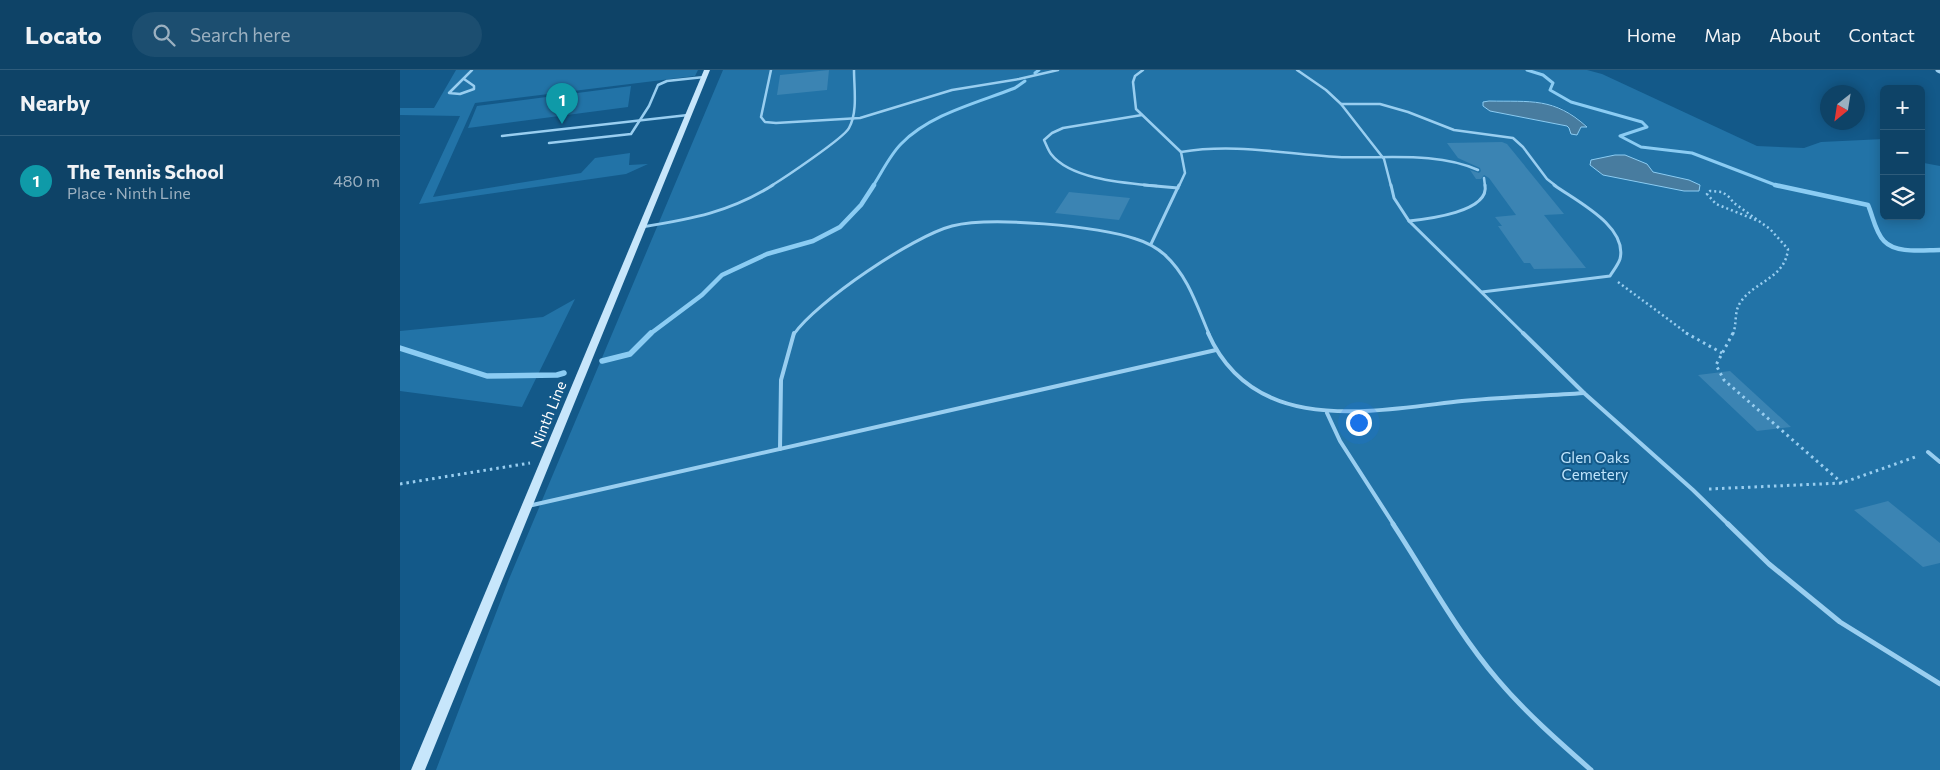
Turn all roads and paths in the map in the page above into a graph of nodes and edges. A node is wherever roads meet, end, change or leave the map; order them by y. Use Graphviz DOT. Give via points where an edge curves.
graph roads {
  1 [pos="472,70"];
  2 [pos="771,70"];
  3 [pos="854,70"];
  4 [pos="1058,70"];
  5 [pos="1143,70"];
  6 [pos="1297,70"];
  7 [pos="705,74"];
  8 [pos="464,79"];
  9 [pos="1341,104"];
  10 [pos="688,115"];
  11 [pos="1142,115"];
  12 [pos="851,119"];
  13 [pos="640,120"];
  14 [pos="502,136"];
  15 [pos="549,143"];
  16 [pos="1180,152"];
  17 [pos="1384,159"];
  18 [pos="1478,170"];
  19 [pos="1484,178"];
  20 [pos="1178,188"];
  21 [pos="1756,220"];
  22 [pos="1409,221"];
  23 [pos="642,227"];
  24 [pos="1151,244"];
  25 [pos="1610,276"];
  26 [pos="1482,292"];
  27 [pos="1216,350"];
  28 [pos="1722,353"];
  29 [pos="1584,393"];
  30 [pos="1327,413"];
  31 [pos="780,448"];
  32 [pos="1928,452"];
  33 [pos="545,460"];
  34 [pos="1940,462"];
  35 [pos="1842,483"];
  36 [pos="400,484"];
  37 [pos="1693,490"];
  38 [pos="526,506"];
  39 [pos="1940,684"];
  40 [pos="418,770"];
  41 [pos="1592,770"];
  1 -- 8 [label="lane"];
  2 -- 12 [label="lane" via="761,117 765,122"];
  3 -- 12 [label="lane" via="854,111"];
  4 -- 12 [label="lane" via="951,91"];
  5 -- 11 [label="lane" via="1133,82 1136,109"];
  6 -- 9 [label="lane"];
  7 -- 10 [label="main road, Ninth Line"];
  7 -- 13 [label="lane" via="658,85"];
  8 -- 8 [label="lane" via="450,89 449,93 460,94 474,89"];
  9 -- 17 [label="lane"];
  9 -- 25 [label="lane" via="1394,107 1454,130 1513,138 1521,143 1546,178 1594,211 1614,232 1619,240 1621,256 1618,267"];
  10 -- 13 [label="lane"];
  10 -- 23 [label="main road, Ninth Line"];
  11 -- 16 [label="lane"];
  11 -- 20 [label="lane" via="1063,128 1044,140 1046,149 1063,165 1078,172"];
  12 -- 23 [label="lane" via="849,129 835,141 752,198 701,217"];
  13 -- 14 [label="lane"];
  13 -- 15 [label="lane" via="632,134"];
  16 -- 17 [label="lane" via="1216,147"];
  16 -- 20 [label="lane" via="1185,173"];
  17 -- 18 [label="lane" via="1456,162"];
  17 -- 22 [label="lane" via="1394,198"];
  19 -- 22 [label="lane" via="1486,188 1482,197 1471,206 1437,218"];
  20 -- 24 [label="lane"];
  21 -- 21 [label="path" via="1716,204 1707,194 1710,191 1722,192"];
  21 -- 28 [label="path" via="1788,248 1789,258 1738,305 1735,329"];
  22 -- 26 [label="lane"];
  23 -- 33 [label="main road, Ninth Line"];
  24 -- 27 [label="lane" via="1186,277"];
  24 -- 31 [label="lane" via="1124,235 1080,228 1020,224 978,223 952,226 933,233 830,298 794,332 782,373"];
  25 -- 26 [label="lane"];
  25 -- 28 [label="path" via="1664,320"];
  26 -- 29 [label="lane"];
  27 -- 30 [label="lane" via="1233,372 1258,391 1290,405"];
  27 -- 31 [label="lane"];
  28 -- 35 [label="path" via="1716,365 1724,380"];
  29 -- 30 [label="lane"];
  29 -- 37 [label="lane"];
  30 -- 41 [label="lane" via="1340,441 1491,671 1541,726"];
  31 -- 38 [label="lane"];
  32 -- 34 [label="lane"];
  32 -- 35 [label="path"];
  33 -- 36 [label="path"];
  33 -- 38 [label="main road, Ninth Line"];
  35 -- 37 [label="path"];
  37 -- 39 [label="lane" via="1769,564 1840,622"];
  38 -- 40 [label="main road, Ninth Line"];
}
